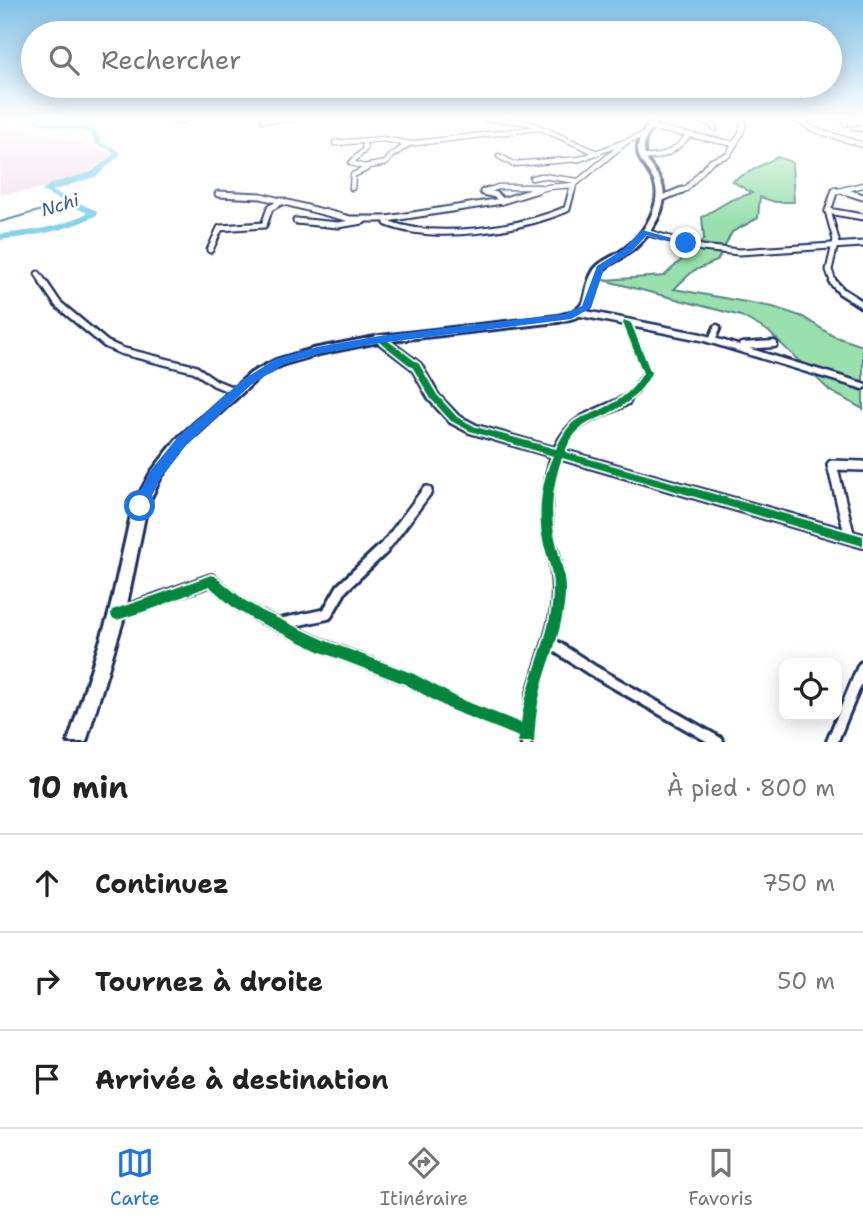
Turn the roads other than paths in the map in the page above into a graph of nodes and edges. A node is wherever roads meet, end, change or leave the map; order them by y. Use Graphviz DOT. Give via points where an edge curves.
graph roads {
  1 [pos="360,154"];
  2 [pos="395,154"];
  3 [pos="595,154"];
  4 [pos="612,154"];
  5 [pos="641,154"];
  6 [pos="666,154"];
  7 [pos="728,154"];
  8 [pos="499,156"];
  9 [pos="642,157"];
  10 [pos="371,167"];
  11 [pos="533,178"];
  12 [pos="576,183"];
  13 [pos="863,185"];
  14 [pos="548,187"];
  15 [pos="352,188"];
  16 [pos="839,189"];
  17 [pos="218,194"];
  18 [pos="863,197"];
  19 [pos="660,199"];
  20 [pos="283,201"];
  21 [pos="502,201"];
  22 [pos="828,211"];
  23 [pos="863,217"];
  24 [pos="387,219"];
  25 [pos="296,221"];
  26 [pos="364,221"];
  27 [pos="645,232"];
  28 [pos="863,244"];
  29 [pos="837,246"];
  30 [pos="209,250"];
  31 [pos="38,274"];
  32 [pos="863,305"];
  33 [pos="581,313"];
  34 [pos="627,323"];
  35 [pos="717,328"];
  36 [pos="380,339"];
  37 [pos="712,340"];
  38 [pos="774,344"];
  39 [pos="731,346"];
  40 [pos="863,386"];
  41 [pos="237,392"];
  42 [pos="559,454"];
  43 [pos="863,466"];
  44 [pos="427,491"];
  45 [pos="856,539"];
  46 [pos="117,614"];
  47 [pos="279,624"];
  48 [pos="552,644"];
  49 [pos="863,667"];
  50 [pos="526,738"];
  51 [pos="78,741"];
  52 [pos="718,742"];
  53 [pos="832,742"];
  1 -- 10 [label="street" via="351,163"];
  2 -- 10 [label="street" via="386,163"];
  3 -- 8 [label="street" via="513,164"];
  4 -- 12 [label="street"];
  5 -- 9 [label="main road"];
  6 -- 9 [label="street" via="661,158"];
  7 -- 19 [label="street" via="708,162 686,189"];
  9 -- 19 [label="main road" via="656,177"];
  10 -- 15 [label="street" via="354,175"];
  11 -- 12 [label="street"];
  12 -- 14 [label="street"];
  12 -- 24 [label="street" via="567,209 529,223 423,230 392,227"];
  13 -- 16 [label="street"];
  14 -- 21 [label="street"];
  14 -- 21 [label="street" via="498,187 484,192"];
  16 -- 18 [label="street"];
  16 -- 22 [label="street"];
  17 -- 20 [label="street" via="251,194"];
  19 -- 27 [label="main road"];
  20 -- 26 [label="street"];
  20 -- 30 [label="street" via="270,208 264,225 218,230"];
  21 -- 24 [label="street"];
  22 -- 23 [label="street"];
  22 -- 29 [label="street"];
  24 -- 26 [label="street"];
  25 -- 26 [label="street" via="343,226"];
  27 -- 29 [label="street" via="722,251"];
  27 -- 33 [label="main road" via="627,251 600,268 590,301"];
  28 -- 29 [label="street"];
  29 -- 32 [label="street" via="829,270 831,280"];
  31 -- 41 [label="street" via="58,304 106,344 194,369"];
  33 -- 34 [label="street"];
  33 -- 36 [label="main road"];
  34 -- 37 [label="street"];
  34 -- 42 [label="street" via="647,373 641,387 629,399 578,424"];
  35 -- 37 [label="street"];
  36 -- 41 [label="main road" via="293,356"];
  36 -- 42 [label="main road" via="416,366 454,419"];
  37 -- 39 [label="street"];
  38 -- 39 [label="street"];
  39 -- 40 [label="street"];
  41 -- 46 [label="main road" via="172,452 146,489"];
  42 -- 45 [label="main road"];
  42 -- 48 [label="street" via="547,508 559,574"];
  43 -- 45 [label="street" via="832,465"];
  44 -- 47 [label="street" via="381,552 342,588 327,614"];
  46 -- 47 [label="street" via="211,580 239,604"];
  46 -- 51 [label="main road"];
  47 -- 50 [label="street" via="409,679"];
  48 -- 50 [label="street" via="533,697"];
  48 -- 52 [label="street"];
  49 -- 53 [label="street"];
}
